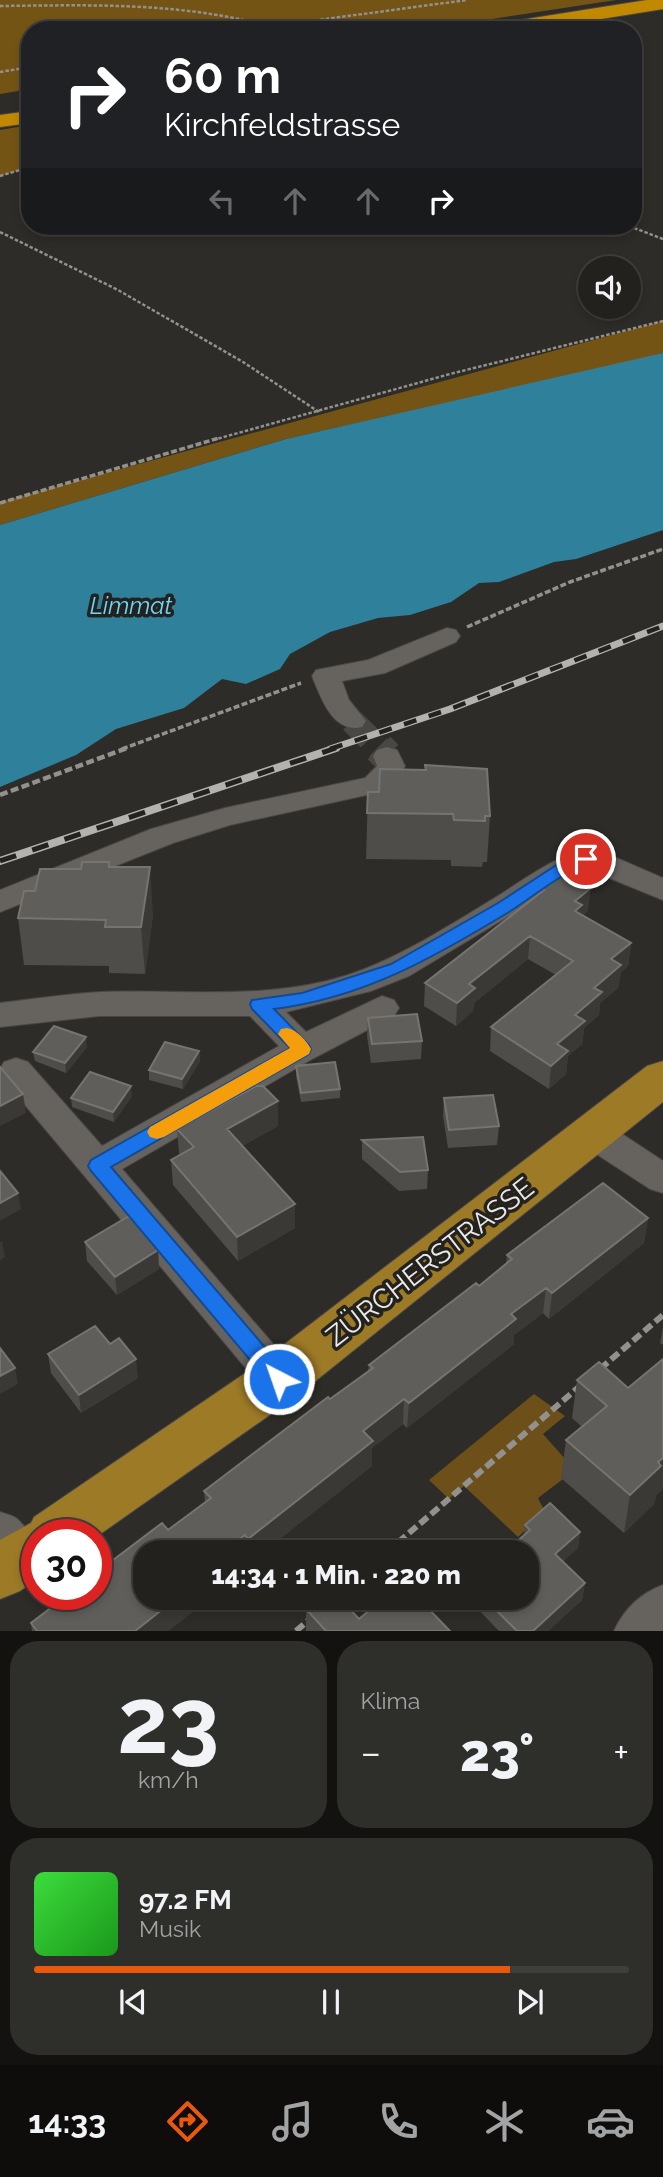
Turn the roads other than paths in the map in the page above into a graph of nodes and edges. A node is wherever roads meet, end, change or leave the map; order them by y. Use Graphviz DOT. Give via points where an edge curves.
graph roads {
  1 [pos="663,3"];
  2 [pos="663,14"];
  3 [pos="552,21"];
  4 [pos="621,21"];
  5 [pos="21,106"];
  6 [pos="0,109"];
  7 [pos="21,118"];
  8 [pos="0,121"];
  9 [pos="447,636"];
  10 [pos="352,721"];
  11 [pos="387,756"];
  12 [pos="663,890"];
  13 [pos="0,902"];
  14 [pos="258,1004"];
  15 [pos="382,1008"];
  16 [pos="0,1015"];
  17 [pos="302,1049"];
  18 [pos="16,1071"];
  19 [pos="663,1078"];
  20 [pos="594,1134"];
  21 [pos="98,1166"];
  22 [pos="663,1179"];
  23 [pos="279,1379"];
  24 [pos="67,1519"];
  25 [pos="663,1606"];
  26 [pos="637,1631"];
  1 -- 3 [label="highway"];
  2 -- 4 [label="highway"];
  5 -- 6 [label="highway"];
  7 -- 8 [label="highway"];
  9 -- 10 [label="street" via="375,667 326,676 336,702"];
  11 -- 13 [label="street" via="391,766 375,785 225,817 162,836"];
  12 -- 14 [label="street" via="586,859 570,864 397,968 302,999"];
  14 -- 16 [label="street" via="99,1004"];
  14 -- 17 [label="street"];
  15 -- 17 [label="street"];
  17 -- 21 [label="street"];
  18 -- 21 [label="street"];
  19 -- 20 [label="main road, ZÜRCHERSTRASSE"];
  20 -- 22 [label="street"];
  20 -- 23 [label="main road, ZÜRCHERSTRASSE"];
  21 -- 23 [label="street"];
  23 -- 24 [label="main road, ZÜRCHERSTRASSE"];
  25 -- 26 [label="street"];
}
